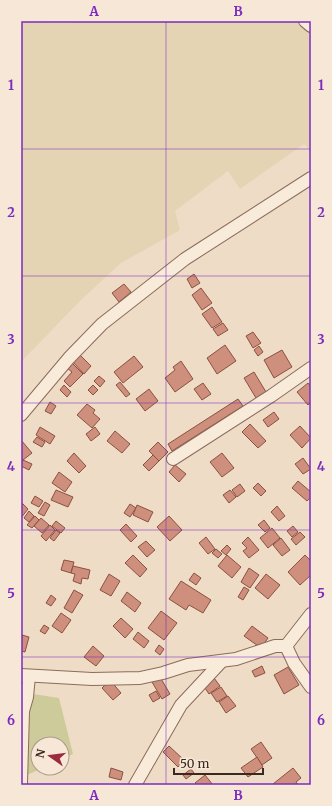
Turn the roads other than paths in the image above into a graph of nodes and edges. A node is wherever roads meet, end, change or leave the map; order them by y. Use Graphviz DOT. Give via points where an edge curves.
graph roads {
  1 [pos="305,21"];
  2 [pos="311,26"];
  3 [pos="311,178"];
  4 [pos="311,368"];
  5 [pos="21,415"];
  6 [pos="173,459"];
  7 [pos="311,614"];
  8 [pos="286,646"];
  9 [pos="222,661"];
  10 [pos="25,675"];
  11 [pos="311,687"];
  12 [pos="22,708"];
  13 [pos="21,783"];
  14 [pos="135,785"];
  1 -- 2 [label="street"];
  3 -- 5 [label="street" via="185,259 102,324 69,358"];
  4 -- 6 [label="street"];
  7 -- 8 [label="street"];
  8 -- 9 [label="street" via="275,646"];
  8 -- 11 [label="street" via="294,663"];
  9 -- 10 [label="street" via="188,665 140,678 92,679"];
  9 -- 14 [label="street" via="181,705"];
  10 -- 12 [label="street" via="27,697"];
  12 -- 13 [label="street"];
}
